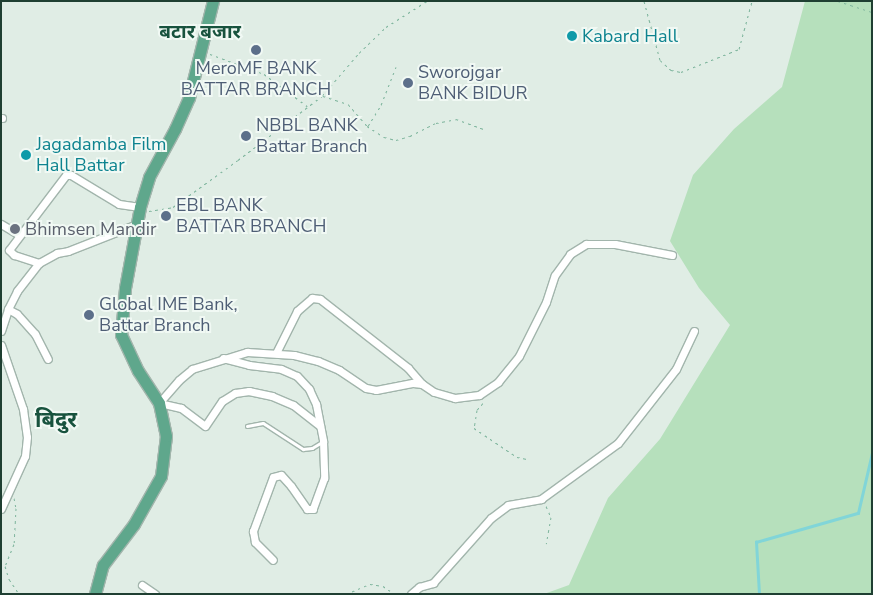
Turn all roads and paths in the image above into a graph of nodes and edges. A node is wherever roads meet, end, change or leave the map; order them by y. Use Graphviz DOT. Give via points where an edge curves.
graph roads {
  1 [pos="213,1"];
  2 [pos="427,1"];
  3 [pos="644,1"];
  4 [pos="752,1"];
  5 [pos="838,1"];
  6 [pos="872,12"];
  7 [pos="200,50"];
  8 [pos="396,67"];
  9 [pos="322,96"];
  10 [pos="308,106"];
  11 [pos="368,126"];
  12 [pos="484,129"];
  13 [pos="138,214"];
  14 [pos="1,224"];
  15 [pos="19,235"];
  16 [pos="1,253"];
  17 [pos="672,255"];
  18 [pos="39,264"];
  19 [pos="8,309"];
  20 [pos="1,331"];
  21 [pos="694,331"];
  22 [pos="1,344"];
  23 [pos="276,353"];
  24 [pos="222,358"];
  25 [pos="48,359"];
  26 [pos="422,384"];
  27 [pos="159,403"];
  28 [pos="483,403"];
  29 [pos="247,426"];
  30 [pos="320,426"];
  31 [pos="323,441"];
  32 [pos="526,459"];
  33 [pos="11,487"];
  34 [pos="541,499"];
  35 [pos="3,500"];
  36 [pos="1,509"];
  37 [pos="546,544"];
  38 [pos="273,560"];
  39 [pos="142,585"];
  40 [pos="19,594"];
  41 [pos="94,594"];
  42 [pos="155,594"];
  43 [pos="346,594"];
  44 [pos="395,594"];
  45 [pos="411,594"];
  1 -- 7 [label="main road"];
  2 -- 9 [label="path" via="386,27"];
  3 -- 4 [label="path" via="660,60 671,70 681,72 739,49"];
  5 -- 6 [label="path"];
  7 -- 10 [label="path" via="264,74"];
  7 -- 13 [label="main road" via="189,97 149,177"];
  8 -- 11 [label="path" via="381,105"];
  9 -- 10 [label="path"];
  9 -- 11 [label="path" via="348,104"];
  10 -- 13 [label="path" via="173,206"];
  11 -- 12 [label="path" via="384,138 396,140 436,122 456,119"];
  13 -- 15 [label="street" via="66,174"];
  13 -- 18 [label="street" via="68,251 57,252"];
  13 -- 27 [label="main road" via="125,288 121,335 138,371"];
  14 -- 15 [label="street"];
  15 -- 16 [label="street"];
  15 -- 18 [label="street" via="9,250"];
  17 -- 26 [label="street" via="615,244 586,244 570,254 555,275 532,332 519,356 498,382 479,395 455,398 434,392"];
  18 -- 19 [label="street" via="17,290"];
  19 -- 20 [label="street"];
  19 -- 25 [label="street" via="35,334"];
  21 -- 34 [label="street" via="676,369 618,443"];
  22 -- 33 [label="street" via="26,426 25,456"];
  23 -- 24 [label="street" via="247,352"];
  23 -- 26 [label="street" via="332,367 366,388 376,390"];
  23 -- 26 [label="street" via="296,311 312,298 320,299 408,368"];
  24 -- 27 [label="street" via="192,370"];
  24 -- 30 [label="street" via="281,369 297,376 316,404"];
  27 -- 30 [label="street" via="181,408 204,426 222,401 235,393 249,391 293,405"];
  27 -- 41 [label="main road" via="166,436 161,476 134,524 103,564"];
  28 -- 32 [label="path" via="477,410 474,428 516,457"];
  29 -- 31 [label="lane" via="263,423 303,449"];
  30 -- 31 [label="street"];
  31 -- 38 [label="street" via="324,478 313,509 307,509 281,475 272,477 253,531 255,542"];
  33 -- 35 [label="street"];
  33 -- 40 [label="path" via="16,508 14,544 5,566"];
  34 -- 37 [label="path" via="551,517"];
  34 -- 45 [label="street" via="508,505 491,518 433,582"];
  35 -- 36 [label="street"];
  39 -- 42 [label="street"];
  43 -- 44 [label="path" via="370,584 383,586"];
}
